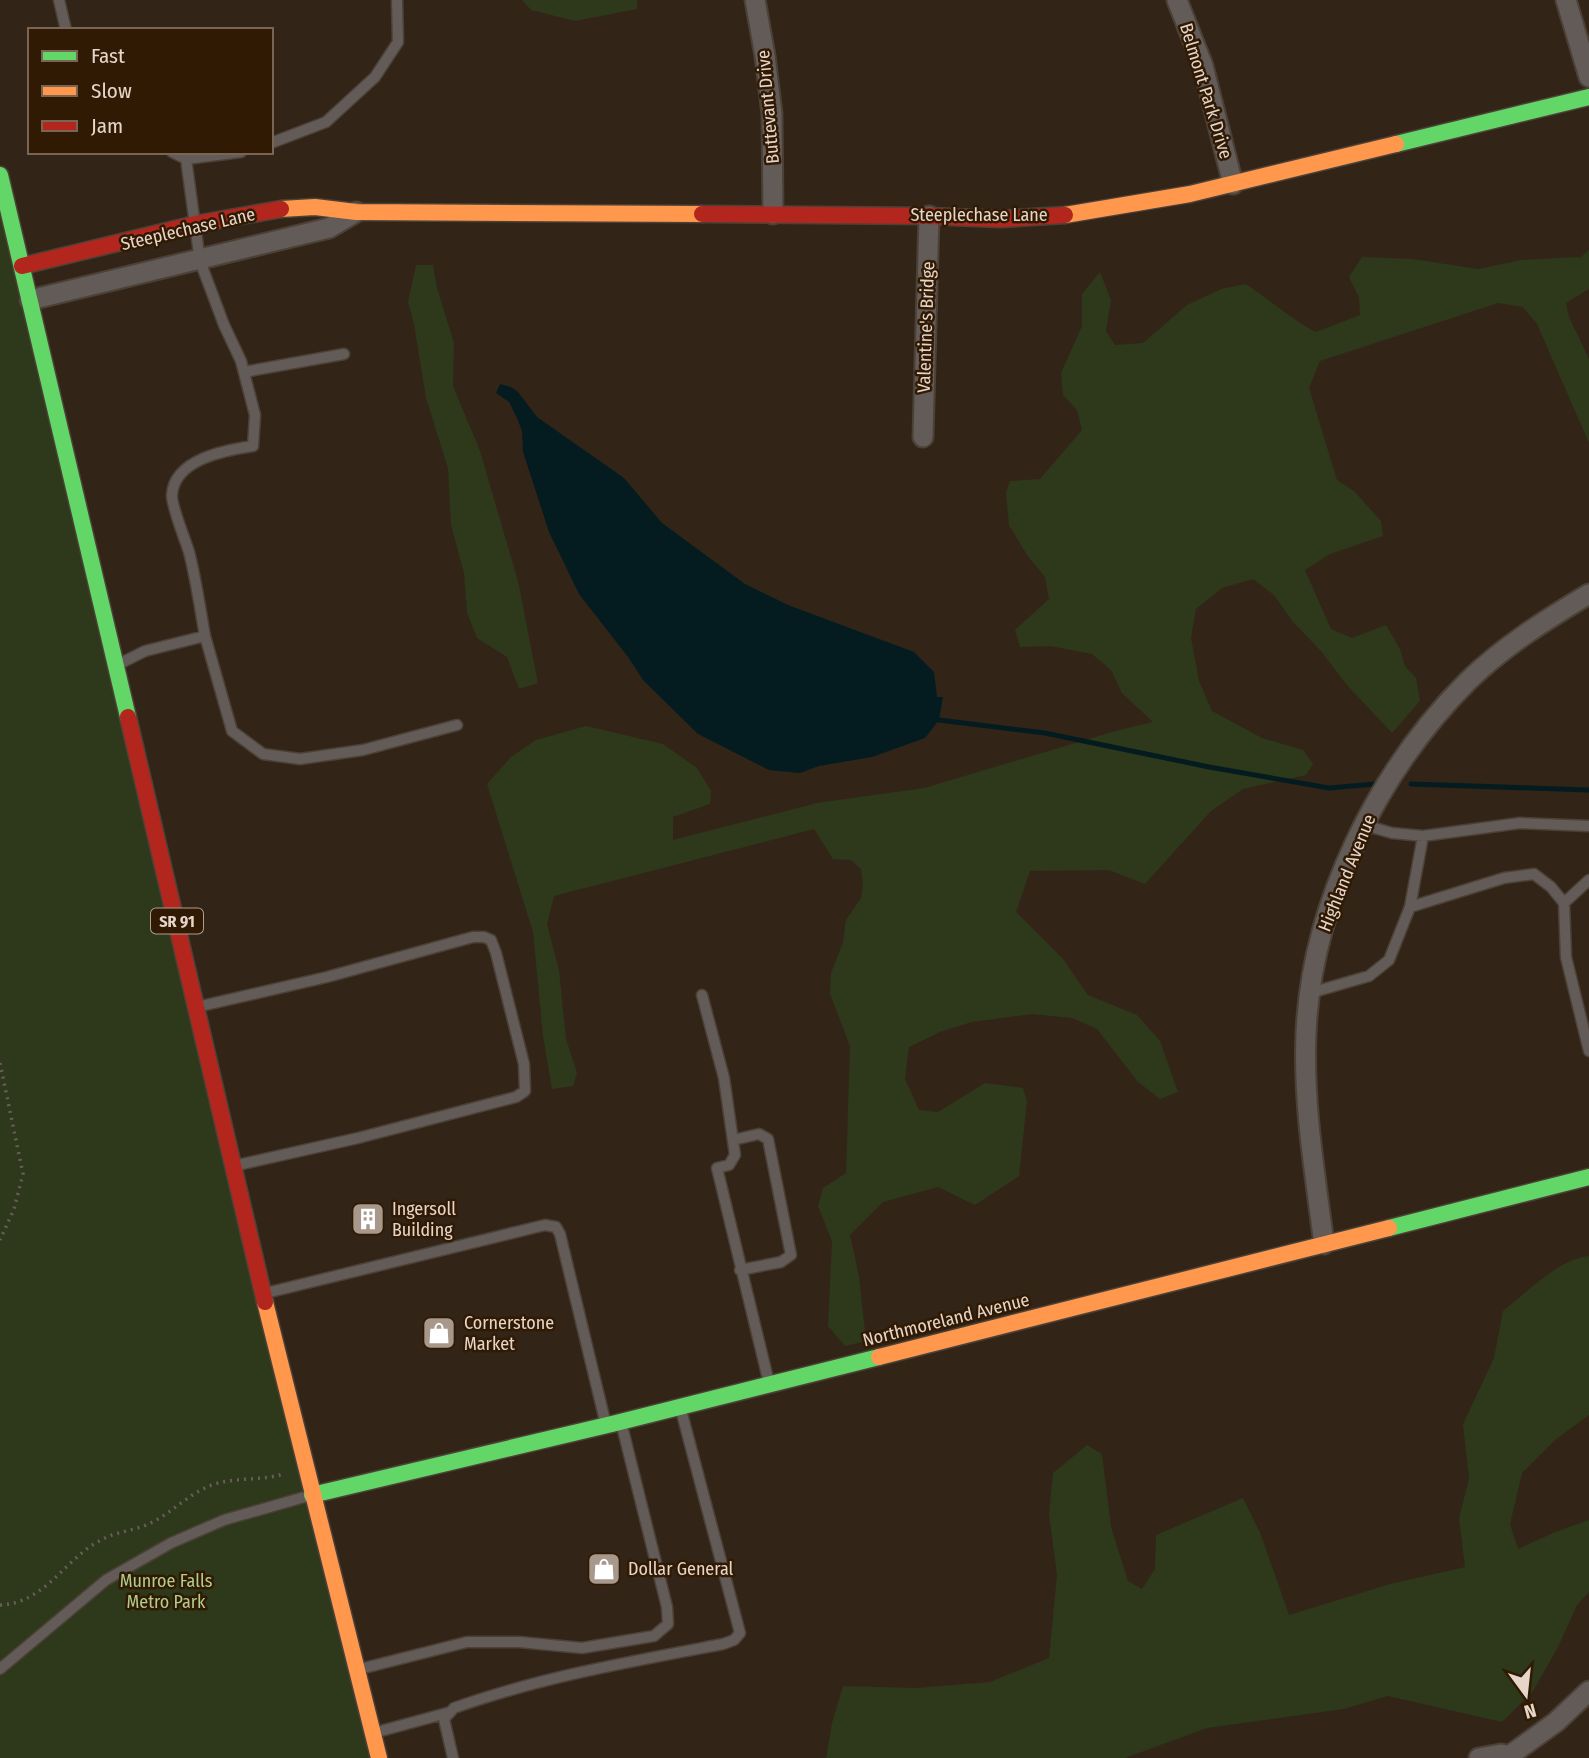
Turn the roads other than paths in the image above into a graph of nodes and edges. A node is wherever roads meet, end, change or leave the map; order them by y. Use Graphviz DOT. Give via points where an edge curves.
graph roads {
  1 [pos="59,0"];
  2 [pos="397,0"];
  3 [pos="755,0"];
  4 [pos="1177,0"];
  5 [pos="1566,0"];
  6 [pos="66,28"];
  7 [pos="1589,78"];
  8 [pos="1589,97"];
  9 [pos="273,142"];
  10 [pos="176,154"];
  11 [pos="225,154"];
  12 [pos="186,159"];
  13 [pos="0,175"];
  14 [pos="1233,184"];
  15 [pos="356,212"];
  16 [pos="774,214"];
  17 [pos="929,216"];
  18 [pos="194,226"];
  19 [pos="200,261"];
  20 [pos="22,266"];
  21 [pos="30,300"];
  22 [pos="344,354"];
  23 [pos="244,372"];
  24 [pos="923,437"];
  25 [pos="1589,594"];
  26 [pos="205,636"];
  27 [pos="133,648"];
  28 [pos="145,651"];
  29 [pos="115,666"];
  30 [pos="457,725"];
  31 [pos="1364,825"];
  32 [pos="1589,826"];
  33 [pos="1423,836"];
  34 [pos="1589,880"];
  35 [pos="1564,903"];
  36 [pos="1410,907"];
  37 [pos="1310,993"];
  38 [pos="702,995"];
  39 [pos="197,1007"];
  40 [pos="1589,1051"];
  41 [pos="733,1140"];
  42 [pos="234,1166"];
  43 [pos="1589,1177"];
  44 [pos="1325,1244"];
  45 [pos="740,1270"];
  46 [pos="263,1293"];
  47 [pos="769,1384"];
  48 [pos="680,1406"];
  49 [pos="613,1423"];
  50 [pos="312,1495"];
  51 [pos="0,1669"];
  52 [pos="357,1670"];
  53 [pos="1589,1691"];
  54 [pos="447,1713"];
  55 [pos="373,1733"];
  56 [pos="1510,1757"];
  57 [pos="379,1758"];
  58 [pos="453,1758"];
  59 [pos="1479,1758"];
  1 -- 6 [label="lane"];
  2 -- 9 [label="lane" via="398,42 375,77 326,122"];
  3 -- 16 [label="street, Buttevant Drive" via="772,114"];
  4 -- 14 [label="street, Belmont Park Drive" via="1203,66"];
  5 -- 7 [label="street"];
  8 -- 14 [label="street, Steeplechase Lane"];
  10 -- 12 [label="lane"];
  11 -- 12 [label="lane"];
  12 -- 18 [label="lane"];
  13 -- 20 [label="street, SR 91"];
  14 -- 17 [label="street, Steeplechase Lane" via="1137,205 1051,216"];
  15 -- 16 [label="street, Steeplechase Lane"];
  15 -- 18 [label="street, Steeplechase Lane" via="305,207 246,213"];
  15 -- 19 [label="street, Steeplechase Lane" via="329,228"];
  16 -- 17 [label="street, Steeplechase Lane"];
  17 -- 24 [label="street, Valentine's Bridge"];
  18 -- 19 [label="lane"];
  18 -- 20 [label="street, Steeplechase Lane"];
  19 -- 21 [label="street, Steeplechase Lane"];
  19 -- 23 [label="lane"];
  20 -- 21 [label="street, SR 91"];
  21 -- 29 [label="street, SR 91" via="115,644"];
  22 -- 23 [label="lane"];
  23 -- 26 [label="lane" via="255,415 253,446 197,461 179,475 172,495"];
  25 -- 31 [label="street, Highland Avenue" via="1522,637 1470,679 1410,750"];
  26 -- 28 [label="lane"];
  26 -- 30 [label="lane" via="232,731 264,754 300,759 363,750"];
  27 -- 28 [label="lane"];
  28 -- 29 [label="lane"];
  29 -- 39 [label="street, SR 91"];
  31 -- 33 [label="lane"];
  31 -- 37 [label="street, Highland Avenue" via="1326,918"];
  32 -- 33 [label="lane" via="1520,823"];
  33 -- 36 [label="lane"];
  34 -- 35 [label="lane"];
  35 -- 36 [label="lane" via="1534,874 1504,878"];
  35 -- 40 [label="lane" via="1566,957"];
  36 -- 37 [label="lane" via="1389,960 1369,976"];
  37 -- 44 [label="street, Highland Avenue" via="1305,1081"];
  38 -- 41 [label="lane" via="724,1078"];
  39 -- 42 [label="street, SR 91"];
  39 -- 42 [label="lane" via="484,937 491,940 496,953 524,1063 525,1091 516,1097"];
  41 -- 45 [label="lane" via="729,1165 717,1168"];
  41 -- 45 [label="lane" via="759,1134 768,1139 792,1255"];
  42 -- 46 [label="street, SR 91"];
  43 -- 44 [label="street, Northmoreland Avenue"];
  44 -- 47 [label="street, Northmoreland Avenue"];
  45 -- 47 [label="lane"];
  46 -- 49 [label="lane" via="545,1225 556,1227"];
  46 -- 50 [label="street, SR 91"];
  47 -- 48 [label="street, Northmoreland Avenue"];
  48 -- 49 [label="street, Northmoreland Avenue"];
  48 -- 54 [label="lane" via="740,1633 723,1644 560,1678 472,1701"];
  49 -- 50 [label="street, Northmoreland Avenue"];
  49 -- 52 [label="lane" via="667,1607 668,1624 654,1636 582,1648 467,1642"];
  50 -- 51 [label="lane" via="224,1520 160,1549 106,1580"];
  50 -- 52 [label="street, SR 91"];
  52 -- 55 [label="street, SR 91"];
  53 -- 56 [label="street"];
  54 -- 55 [label="lane"];
  54 -- 58 [label="lane" via="444,1719"];
  55 -- 57 [label="street, SR 91"];
  56 -- 59 [label="street"];
}
